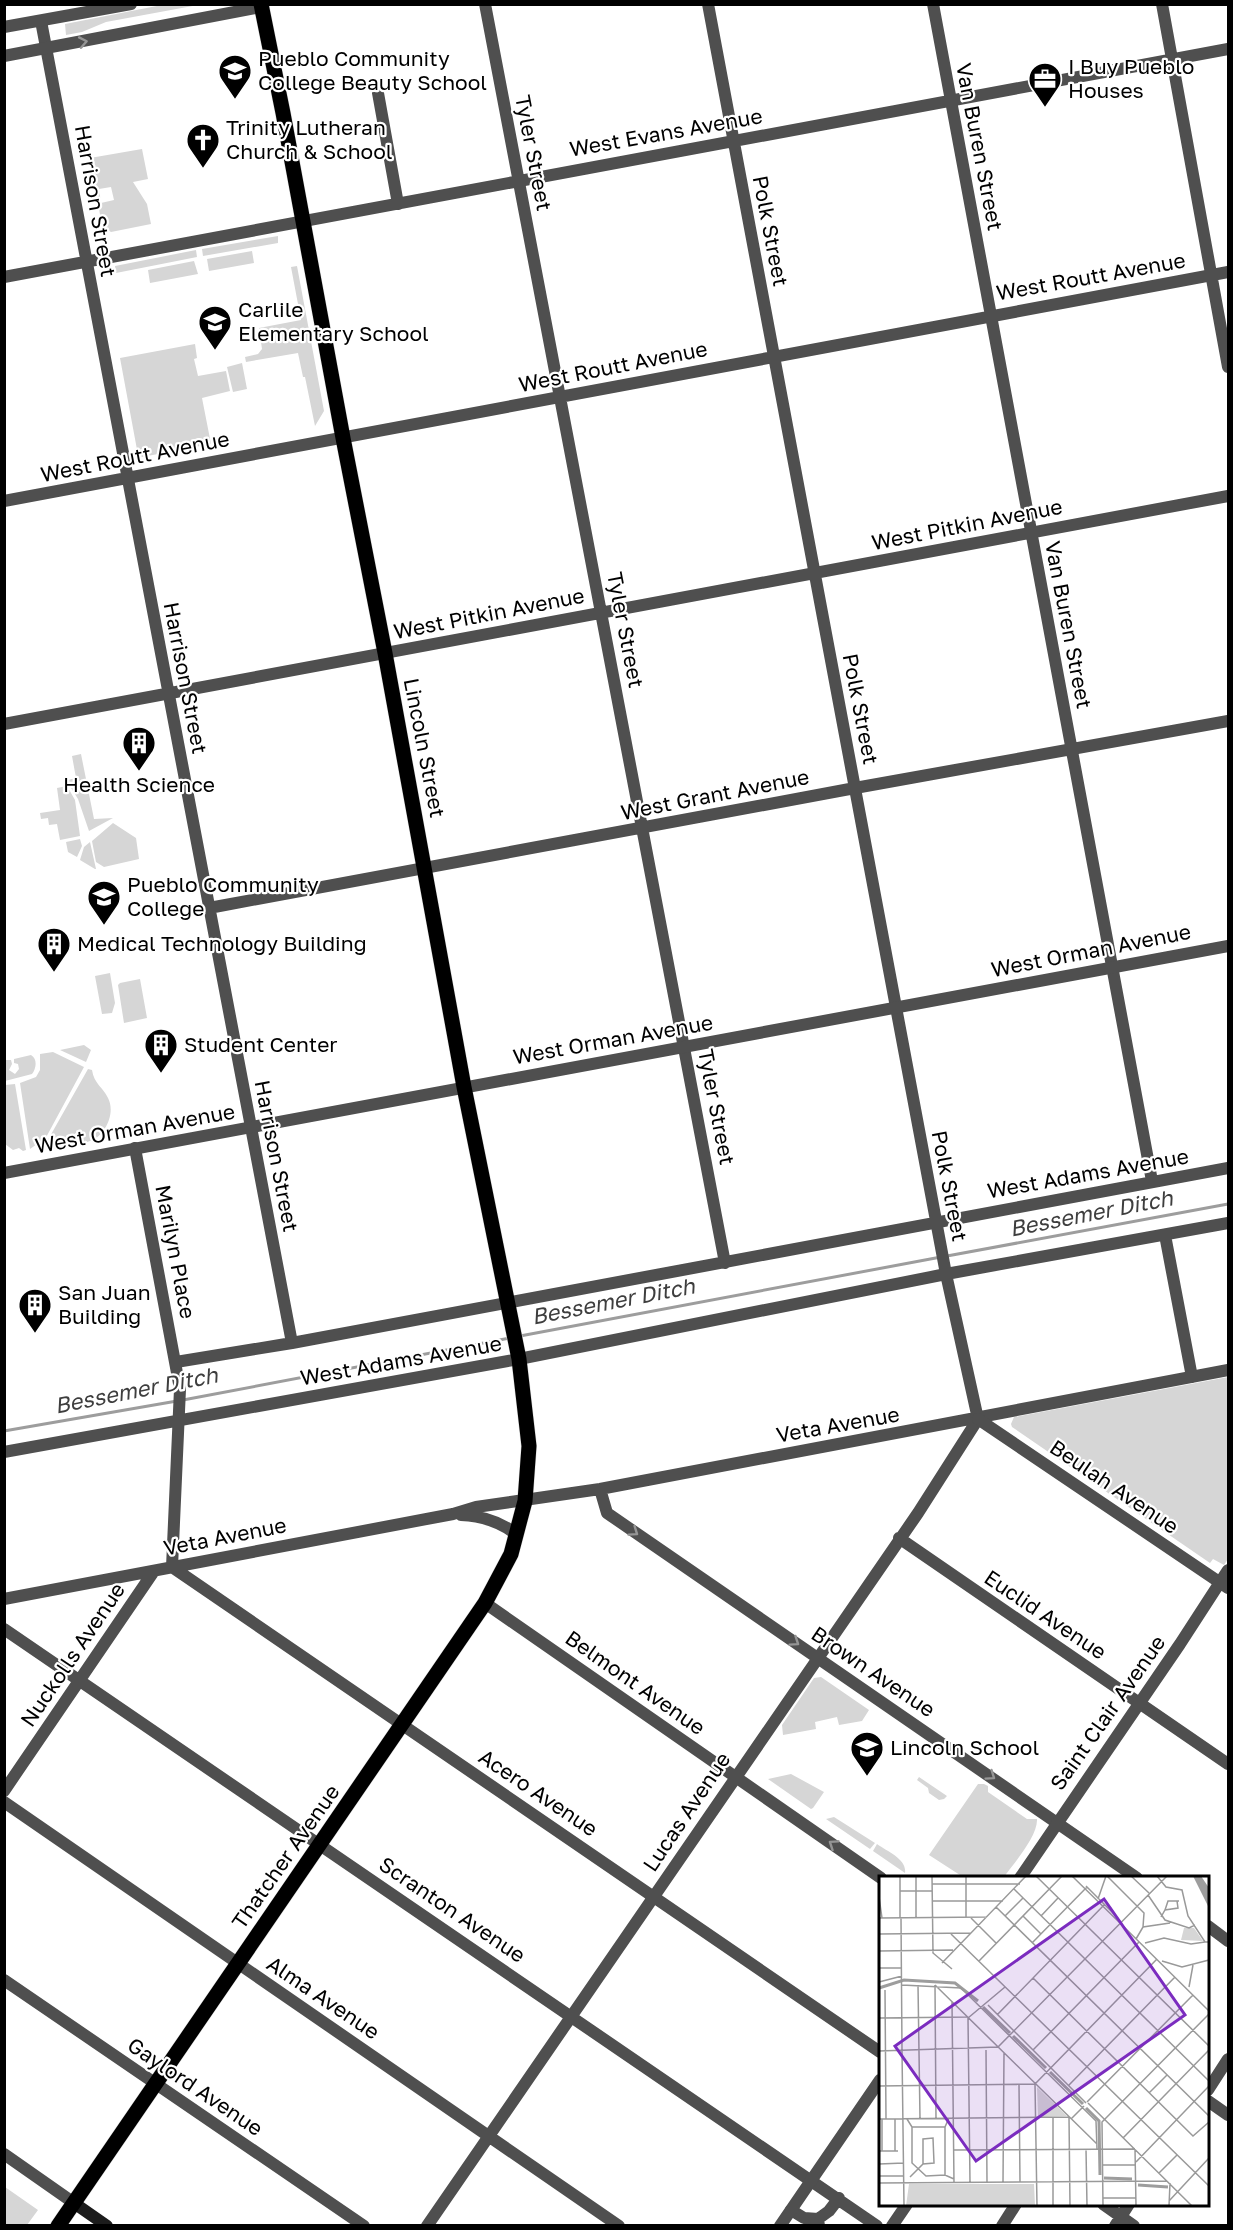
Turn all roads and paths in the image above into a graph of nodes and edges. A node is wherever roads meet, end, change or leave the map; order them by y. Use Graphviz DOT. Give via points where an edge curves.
graph roads {
  1 [pos="131,4"];
  2 [pos="485,4"];
  3 [pos="708,4"];
  4 [pos="933,4"];
  5 [pos="1162,4"];
  6 [pos="265,5"];
  7 [pos="41,21"];
  8 [pos="4,27"];
  9 [pos="46,49"];
  10 [pos="1228,49"];
  11 [pos="4,56"];
  12 [pos="1173,59"];
  13 [pos="378,93"];
  14 [pos="951,101"];
  15 [pos="734,141"];
  16 [pos="519,180"];
  17 [pos="399,204"];
  18 [pos="303,222"];
  19 [pos="86,262"];
  20 [pos="1228,272"];
  21 [pos="1212,275"];
  22 [pos="4,277"];
  23 [pos="990,315"];
  24 [pos="774,357"];
  25 [pos="1228,367"];
  26 [pos="560,397"];
  27 [pos="343,438"];
  28 [pos="128,478"];
  29 [pos="1228,496"];
  30 [pos="4,501"];
  31 [pos="1031,533"];
  32 [pos="814,573"];
  33 [pos="601,613"];
  34 [pos="385,653"];
  35 [pos="168,694"];
  36 [pos="1228,721"];
  37 [pos="4,724"];
  38 [pos="1071,748"];
  39 [pos="855,788"];
  40 [pos="643,829"];
  41 [pos="425,867"];
  42 [pos="209,908"];
  43 [pos="1228,946"];
  44 [pos="1112,967"];
  45 [pos="896,1007"];
  46 [pos="684,1048"];
  47 [pos="464,1088"];
  48 [pos="250,1127"];
  49 [pos="135,1148"];
  50 [pos="1228,1168"];
  51 [pos="4,1173"];
  52 [pos="1152,1181"];
  53 [pos="936,1222"];
  54 [pos="1228,1222"];
  55 [pos="1166,1235"];
  56 [pos="725,1263"];
  57 [pos="946,1274"];
  58 [pos="508,1308"];
  59 [pos="292,1343"];
  60 [pos="518,1352"];
  61 [pos="176,1362"];
  62 [pos="1228,1370"];
  63 [pos="1192,1377"];
  64 [pos="179,1415"];
  65 [pos="978,1419"];
  66 [pos="4,1452"];
  67 [pos="600,1489"];
  68 [pos="525,1501"];
  69 [pos="453,1514"];
  70 [pos="517,1535"];
  71 [pos="899,1538"];
  72 [pos="172,1567"];
  73 [pos="1228,1570"];
  74 [pos="154,1571"];
  75 [pos="1225,1585"];
  76 [pos="4,1599"];
  77 [pos="485,1604"];
  78 [pos="4,1629"];
  79 [pos="817,1657"];
  80 [pos="80,1680"];
  81 [pos="1139,1702"];
  82 [pos="403,1725"];
  83 [pos="1228,1764"];
  84 [pos="735,1776"];
  85 [pos="4,1791"];
  86 [pos="4,1802"];
  87 [pos="1056,1822"];
  88 [pos="320,1845"];
  89 [pos="1021,1876"];
  90 [pos="1134,1876"];
  91 [pos="879,1877"];
  92 [pos="654,1896"];
  93 [pos="1209,1927"];
  94 [pos="1228,1941"];
  95 [pos="238,1963"];
  96 [pos="4,1980"];
  97 [pos="572,2015"];
  98 [pos="879,2051"];
  99 [pos="1228,2059"];
  100 [pos="879,2081"];
  101 [pos="155,2084"];
  102 [pos="1209,2088"];
  103 [pos="1209,2102"];
  104 [pos="1228,2115"];
  105 [pos="489,2135"];
  106 [pos="4,2154"];
  107 [pos="811,2181"];
  108 [pos="838,2198"];
  109 [pos="74,2203"];
  110 [pos="906,2206"];
  111 [pos="1015,2206"];
  112 [pos="1104,2206"];
  113 [pos="1128,2206"];
  114 [pos="791,2210"];
  115 [pos="1118,2221"];
  116 [pos="819,2222"];
  117 [pos="58,2226"];
  118 [pos="107,2226"];
  119 [pos="364,2226"];
  120 [pos="427,2226"];
  121 [pos="620,2226"];
  122 [pos="780,2226"];
  123 [pos="877,2226"];
  124 [pos="892,2226"];
  125 [pos="1002,2226"];
  126 [pos="1134,2226"];
  1 -- 7 [label="street"];
  2 -- 16 [label="street, Tyler Street"];
  3 -- 15 [label="street, Polk Street"];
  4 -- 14 [label="street, Van Buren Street"];
  5 -- 12 [label="street"];
  9 -- 6 [label="street, one-way"];
  6 -- 18 [label="main road, Lincoln Street"];
  7 -- 8 [label="street"];
  7 -- 9 [label="street, Harrison Street"];
  9 -- 11 [label="street"];
  9 -- 19 [label="street, Harrison Street"];
  10 -- 12 [label="street, West Evans Avenue"];
  12 -- 14 [label="street, West Evans Avenue"];
  12 -- 21 [label="street"];
  13 -- 17 [label="street"];
  14 -- 15 [label="street, West Evans Avenue"];
  14 -- 23 [label="street, Van Buren Street"];
  15 -- 16 [label="street, West Evans Avenue"];
  15 -- 24 [label="street, Polk Street"];
  16 -- 17 [label="street, West Evans Avenue"];
  16 -- 26 [label="street, Tyler Street"];
  17 -- 18 [label="street, West Evans Avenue"];
  18 -- 19 [label="street, West Evans Avenue"];
  18 -- 27 [label="main road, Lincoln Street"];
  19 -- 22 [label="street, West Evans Avenue"];
  19 -- 28 [label="street, Harrison Street"];
  20 -- 21 [label="street, West Routt Avenue"];
  21 -- 23 [label="street, West Routt Avenue"];
  21 -- 25 [label="street"];
  23 -- 24 [label="street, West Routt Avenue"];
  23 -- 31 [label="street, Van Buren Street"];
  24 -- 26 [label="street, West Routt Avenue"];
  24 -- 32 [label="street, Polk Street"];
  26 -- 27 [label="street, West Routt Avenue"];
  26 -- 33 [label="street, Tyler Street"];
  27 -- 28 [label="street, West Routt Avenue"];
  27 -- 34 [label="main road, Lincoln Street"];
  28 -- 30 [label="street, West Routt Avenue"];
  28 -- 35 [label="street, Harrison Street"];
  29 -- 31 [label="street, West Pitkin Avenue"];
  31 -- 32 [label="street, West Pitkin Avenue"];
  31 -- 38 [label="street, Van Buren Street"];
  32 -- 33 [label="street, West Pitkin Avenue"];
  32 -- 39 [label="street, Polk Street"];
  33 -- 34 [label="street, West Pitkin Avenue"];
  33 -- 40 [label="street, Tyler Street"];
  34 -- 35 [label="street, West Pitkin Avenue"];
  34 -- 41 [label="main road, Lincoln Street"];
  35 -- 37 [label="street, West Pitkin Avenue"];
  35 -- 42 [label="street, Harrison Street"];
  36 -- 38 [label="street, West Grant Avenue"];
  38 -- 39 [label="street, West Grant Avenue"];
  38 -- 44 [label="street, Van Buren Street"];
  39 -- 40 [label="street, West Grant Avenue"];
  39 -- 45 [label="street, Polk Street"];
  40 -- 41 [label="street, West Grant Avenue"];
  40 -- 46 [label="street, Tyler Street"];
  41 -- 42 [label="street, West Grant Avenue"];
  41 -- 47 [label="main road, Lincoln Street"];
  42 -- 48 [label="street, Harrison Street"];
  43 -- 44 [label="street, West Orman Avenue"];
  44 -- 45 [label="street, West Orman Avenue"];
  44 -- 52 [label="street, Van Buren Street"];
  45 -- 46 [label="street, West Orman Avenue"];
  45 -- 53 [label="street, Polk Street"];
  46 -- 47 [label="street, West Orman Avenue"];
  46 -- 56 [label="street, Tyler Street"];
  47 -- 48 [label="street, West Orman Avenue"];
  47 -- 58 [label="main road, Lincoln Street"];
  48 -- 49 [label="street, West Orman Avenue"];
  48 -- 59 [label="street, Harrison Street"];
  49 -- 51 [label="street, West Orman Avenue"];
  49 -- 61 [label="street, Marilyn Place"];
  50 -- 52 [label="street, West Adams Avenue"];
  52 -- 53 [label="street, West Adams Avenue"];
  53 -- 56 [label="street, West Adams Avenue"];
  53 -- 57 [label="street, Polk Street"];
  54 -- 55 [label="street, West Adams Avenue"];
  55 -- 57 [label="street, West Adams Avenue"];
  55 -- 63 [label="street"];
  56 -- 58 [label="street, West Adams Avenue"];
  57 -- 60 [label="street, West Adams Avenue"];
  57 -- 65 [label="street, Polk Street"];
  58 -- 59 [label="street, West Adams Avenue"];
  58 -- 60 [label="main road, Lincoln Street"];
  59 -- 61 [label="street, West Adams Avenue"];
  60 -- 64 [label="street, West Adams Avenue"];
  60 -- 68 [label="main road, Lincoln Street" via="529,1446"];
  61 -- 64 [label="street, Marilyn Place"];
  62 -- 63 [label="street, Veta Avenue"];
  63 -- 65 [label="street, Veta Avenue"];
  64 -- 66 [label="street, West Adams Avenue"];
  64 -- 72 [label="street"];
  65 -- 67 [label="street, Veta Avenue"];
  65 -- 71 [label="street, Lucas Avenue"];
  65 -- 75 [label="street, Beulah Avenue"];
  67 -- 68 [label="street, Veta Avenue"];
  67 -- 79 [label="street, Brown Avenue, one-way" via="607,1513"];
  68 -- 69 [label="street, Veta Avenue"];
  68 -- 70 [label="main road, Thatcher Avenue"];
  69 -- 70 [label="street, Veta Avenue" via="496,1521"];
  69 -- 72 [label="street, Veta Avenue"];
  70 -- 77 [label="main road, Thatcher Avenue"];
  71 -- 79 [label="street, Lucas Avenue"];
  71 -- 81 [label="street, Euclid Avenue"];
  72 -- 74 [label="street, Veta Avenue"];
  72 -- 82 [label="street, Acero Avenue"];
  73 -- 75 [label="street, Saint Clair Avenue"];
  74 -- 76 [label="street, Veta Avenue"];
  74 -- 80 [label="street, Nuckolls Avenue"];
  75 -- 81 [label="street, Saint Clair Avenue"];
  77 -- 82 [label="main road, Thatcher Avenue"];
  77 -- 84 [label="street, Belmont Avenue"];
  78 -- 80 [label="street, Scranton Avenue"];
  79 -- 84 [label="street, Lucas Avenue"];
  79 -- 87 [label="street, Brown Avenue, one-way"];
  80 -- 85 [label="street, Nuckolls Avenue"];
  80 -- 88 [label="street, Scranton Avenue"];
  81 -- 83 [label="street, Euclid Avenue"];
  81 -- 87 [label="street, Saint Clair Avenue"];
  82 -- 88 [label="main road, Thatcher Avenue"];
  82 -- 92 [label="street, Acero Avenue"];
  91 -- 84 [label="street, Belmont Avenue, one-way"];
  84 -- 92 [label="street, Lucas Avenue"];
  86 -- 95 [label="street, Alma Avenue"];
  87 -- 89 [label="street, Saint Clair Avenue"];
  87 -- 90 [label="street, Brown Avenue"];
  88 -- 95 [label="main road, Thatcher Avenue"];
  88 -- 97 [label="street, Scranton Avenue"];
  92 -- 97 [label="street, Lucas Avenue"];
  92 -- 98 [label="street, Acero Avenue"];
  93 -- 94 [label="street"];
  95 -- 101 [label="main road, Thatcher Avenue"];
  95 -- 105 [label="street, Alma Avenue"];
  96 -- 101 [label="street, Gaylord Avenue"];
  97 -- 105 [label="street, Lucas Avenue"];
  97 -- 107 [label="street, Scranton Avenue"];
  99 -- 102 [label="street"];
  100 -- 107 [label="street"];
  101 -- 109 [label="main road, Thatcher Avenue"];
  101 -- 119 [label="street, Gaylord Avenue"];
  103 -- 104 [label="street"];
  105 -- 120 [label="street, Lucas Avenue"];
  105 -- 121 [label="street, Alma Avenue"];
  106 -- 109 [label="street"];
  107 -- 108 [label="street, Scranton Avenue"];
  107 -- 114 [label="street"];
  108 -- 116 [label="street"];
  108 -- 123 [label="street, Scranton Avenue"];
  109 -- 117 [label="main road, Thatcher Avenue"];
  109 -- 118 [label="main road"];
  110 -- 124 [label="street"];
  111 -- 125 [label="street"];
  112 -- 115 [label="street"];
  113 -- 115 [label="street"];
  114 -- 116 [label="street"];
  114 -- 122 [label="street"];
  115 -- 126 [label="street"];
}
